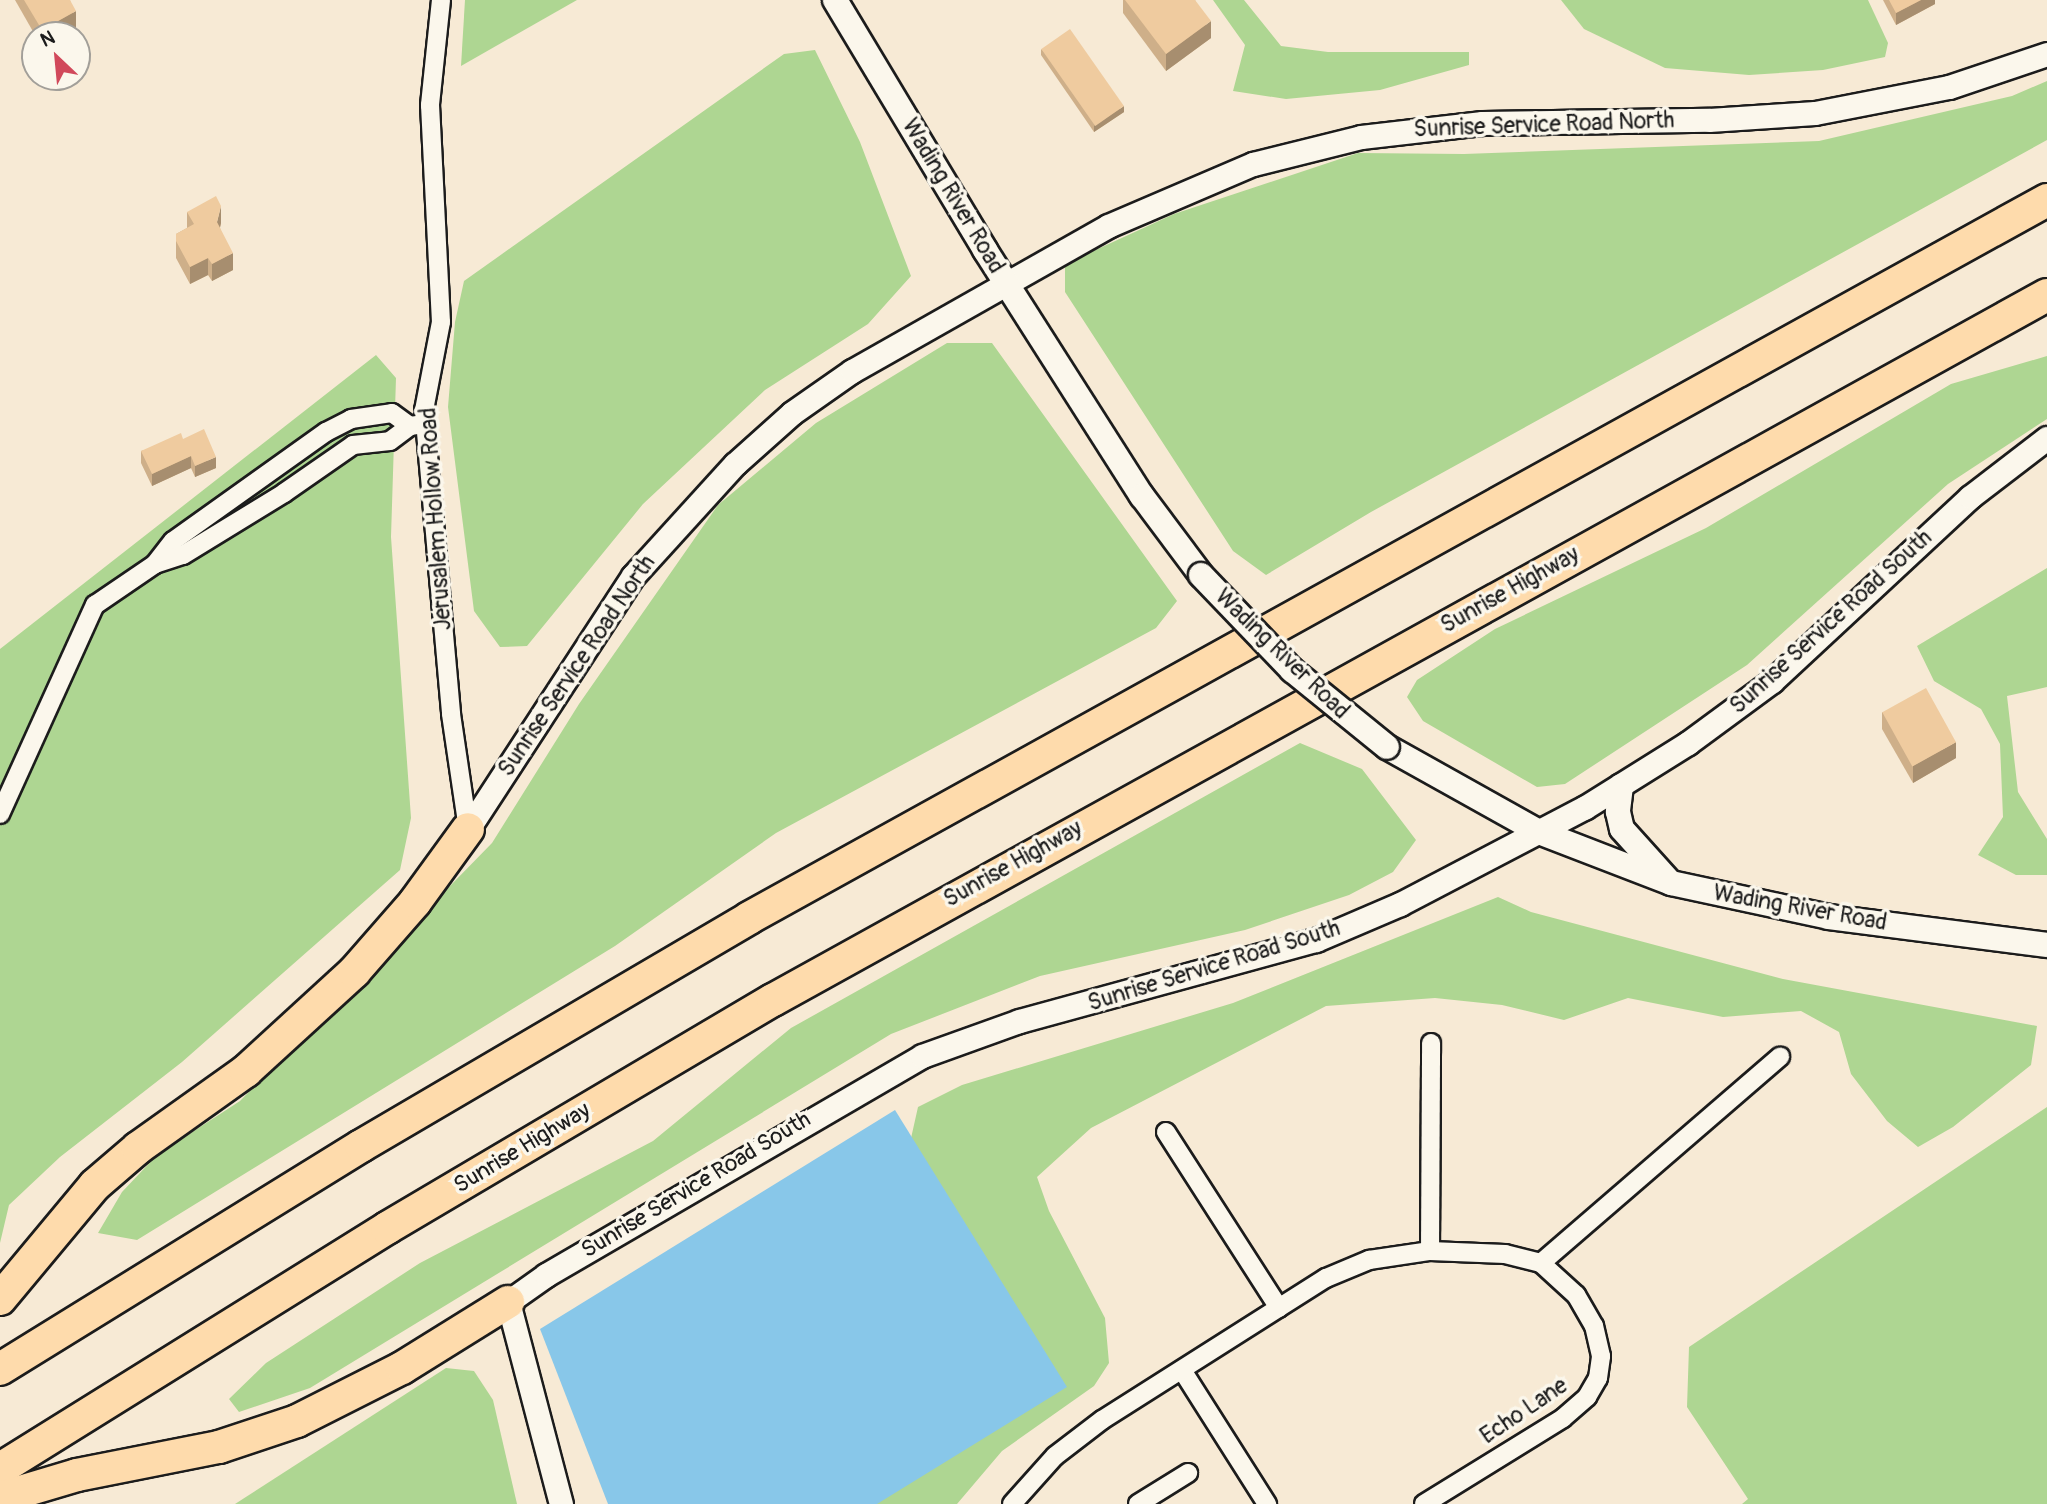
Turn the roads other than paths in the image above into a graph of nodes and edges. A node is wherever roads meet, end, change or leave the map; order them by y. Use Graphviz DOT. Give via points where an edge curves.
graph roads {
  1 [pos="442,0"];
  2 [pos="835,0"];
  3 [pos="2047,54"];
  4 [pos="2047,200"];
  5 [pos="1006,282"];
  6 [pos="2047,295"];
  7 [pos="418,425"];
  8 [pos="2047,438"];
  9 [pos="270,472"];
  10 [pos="284,493"];
  11 [pos="155,564"];
  12 [pos="1621,786"];
  13 [pos="0,814"];
  14 [pos="468,829"];
  15 [pos="1539,832"];
  16 [pos="1671,883"];
  17 [pos="2047,945"];
  18 [pos="1431,1043"];
  19 [pos="1780,1057"];
  20 [pos="1166,1132"];
  21 [pos="1430,1251"];
  22 [pos="1541,1263"];
  23 [pos="0,1299"];
  24 [pos="508,1302"];
  25 [pos="1279,1308"];
  26 [pos="0,1369"];
  27 [pos="1182,1370"];
  28 [pos="0,1469"];
  29 [pos="1188,1473"];
  30 [pos="0,1498"];
  31 [pos="561,1504"];
  32 [pos="1012,1504"];
  33 [pos="1138,1504"];
  34 [pos="1266,1504"];
  35 [pos="1424,1504"];
  1 -- 7 [label="street, Jerusalem Hollow Road" via="430,105 441,322"];
  2 -- 5 [label="main road, Wading River Road"];
  3 -- 5 [label="street, Sunrise Service Road North" via="1949,87 1815,113 1482,122 1326,145 1253,164 1180,192"];
  4 -- 26 [label="highway" via="749,918 361,1146"];
  5 -- 14 [label="street, Sunrise Service Road North" via="821,393 763,438 704,494 609,610"];
  5 -- 15 [label="main road, Wading River Road, bridge" via="1142,496 1201,575 1292,670 1387,747"];
  6 -- 28 [label="highway, Sunrise Highway" via="785,993 387,1228"];
  7 -- 9 [label="street" via="392,413 351,419"];
  7 -- 10 [label="street" via="390,441 352,445"];
  7 -- 14 [label="street, Jerusalem Hollow Road"];
  8 -- 12 [label="street, Sunrise Service Road South" via="1970,497 1772,681"];
  9 -- 10 [label="street"];
  9 -- 11 [label="street" via="173,541"];
  10 -- 11 [label="street" via="183,555"];
  11 -- 13 [label="street" via="95,605"];
  12 -- 15 [label="street, Sunrise Service Road South"];
  12 -- 16 [label="main road" via="1622,829"];
  14 -- 23 [label="highway" via="415,902 354,972 246,1071 138,1148 95,1185"];
  15 -- 16 [label="main road, Wading River Road"];
  15 -- 24 [label="street, Sunrise Service Road South" via="1400,904 1316,940 1019,1021 922,1056 660,1206"];
  16 -- 17 [label="main road, Wading River Road" via="1829,917"];
  18 -- 21 [label="street"];
  19 -- 22 [label="street"];
  20 -- 25 [label="street"];
  21 -- 22 [label="street, Echo Lane" via="1505,1254"];
  21 -- 25 [label="street, Echo Lane" via="1369,1260 1326,1278"];
  22 -- 35 [label="street, Echo Lane" via="1576,1294 1594,1326 1601,1356 1598,1378 1587,1397 1563,1418"];
  24 -- 30 [label="highway" via="393,1373 297,1421 219,1447 65,1478"];
  24 -- 31 [label="street"];
  25 -- 27 [label="street, Echo Lane"];
  27 -- 32 [label="street, Echo Lane" via="1055,1456"];
  27 -- 34 [label="street"];
  29 -- 33 [label="street"];
}
